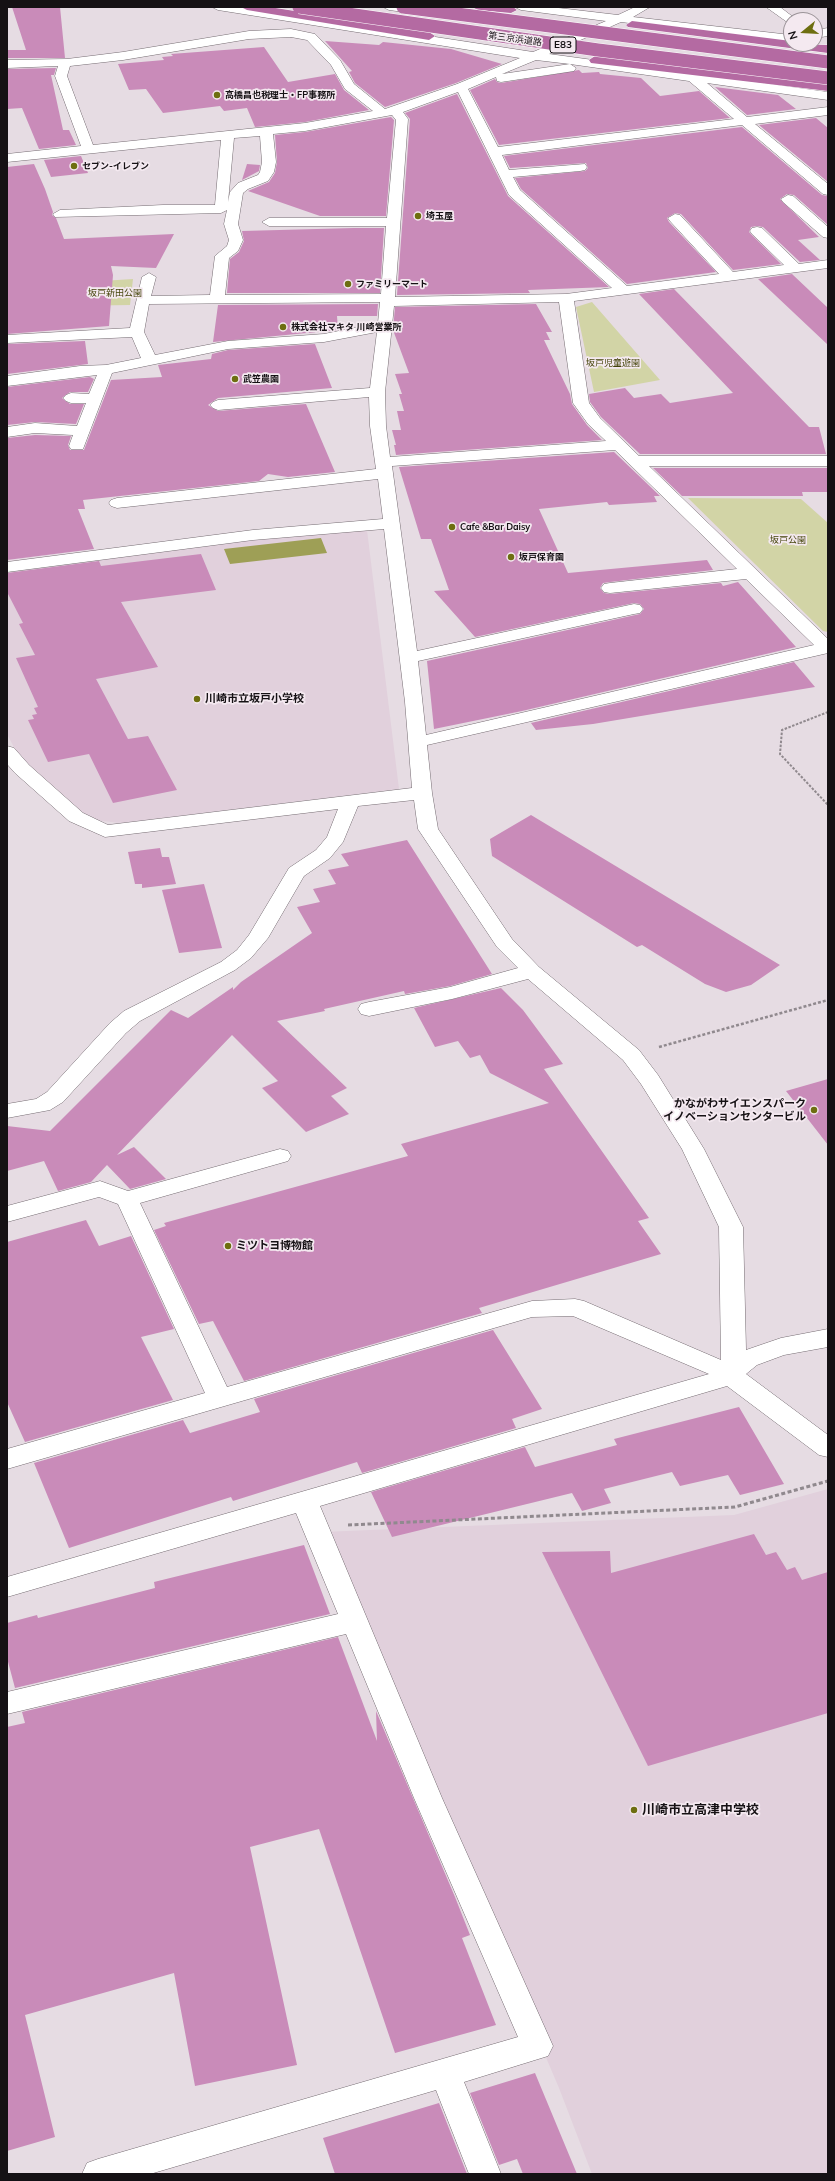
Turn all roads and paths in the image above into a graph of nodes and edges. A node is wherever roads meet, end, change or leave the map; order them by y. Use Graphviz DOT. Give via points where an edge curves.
graph roads {
  1 [pos="218,7"];
  2 [pos="247,7"];
  3 [pos="299,7"];
  4 [pos="328,7"];
  5 [pos="389,7"];
  6 [pos="403,7"];
  7 [pos="478,7"];
  8 [pos="521,7"];
  9 [pos="644,7"];
  10 [pos="772,7"];
  11 [pos="559,9"];
  12 [pos="783,15"];
  13 [pos="620,18"];
  14 [pos="584,35"];
  15 [pos="783,37"];
  16 [pos="568,41"];
  17 [pos="828,49"];
  18 [pos="533,56"];
  19 [pos="828,62"];
  20 [pos="64,63"];
  21 [pos="7,64"];
  22 [pos="595,64"];
  23 [pos="828,65"];
  24 [pos="828,74"];
  25 [pos="692,77"];
  26 [pos="480,78"];
  27 [pos="828,78"];
  28 [pos="461,87"];
  29 [pos="828,87"];
  30 [pos="828,96"];
  31 [pos="828,111"];
  32 [pos="390,112"];
  33 [pos="745,121"];
  34 [pos="266,131"];
  35 [pos="228,135"];
  36 [pos="89,150"];
  37 [pos="493,152"];
  38 [pos="7,158"];
  39 [pos="580,167"];
  40 [pos="506,174"];
  41 [pos="526,187"];
  42 [pos="513,188"];
  43 [pos="828,191"];
  44 [pos="788,199"];
  45 [pos="60,214"];
  46 [pos="675,218"];
  47 [pos="268,222"];
  48 [pos="393,222"];
  49 [pos="757,231"];
  50 [pos="828,234"];
  51 [pos="828,264"];
  52 [pos="795,268"];
  53 [pos="149,277"];
  54 [pos="730,277"];
  55 [pos="624,291"];
  56 [pos="217,298"];
  57 [pos="566,298"];
  58 [pos="143,300"];
  59 [pos="387,300"];
  60 [pos="385,328"];
  61 [pos="137,332"];
  62 [pos="7,339"];
  63 [pos="150,361"];
  64 [pos="106,370"];
  65 [pos="7,381"];
  66 [pos="377,392"];
  67 [pos="71,398"];
  68 [pos="95,399"];
  69 [pos="218,405"];
  70 [pos="83,431"];
  71 [pos="7,432"];
  72 [pos="618,445"];
  73 [pos="77,446"];
  74 [pos="635,461"];
  75 [pos="828,461"];
  76 [pos="384,468"];
  77 [pos="118,503"];
  78 [pos="392,523"];
  79 [pos="7,567"];
  80 [pos="750,573"];
  81 [pos="610,588"];
  82 [pos="634,609"];
  83 [pos="828,647"];
  84 [pos="409,658"];
  85 [pos="828,712"];
  86 [pos="418,742"];
  87 [pos="7,752"];
  88 [pos="422,793"];
  89 [pos="351,800"];
  90 [pos="828,805"];
  91 [pos="532,971"];
  92 [pos="828,1000"];
  93 [pos="369,1009"];
  94 [pos="631,1055"];
  95 [pos="7,1111"];
  96 [pos="280,1156"];
  97 [pos="127,1199"];
  98 [pos="7,1214"];
  99 [pos="828,1338"];
  100 [pos="732,1374"];
  101 [pos="220,1398"];
  102 [pos="828,1448"];
  103 [pos="7,1459"];
  104 [pos="828,1481"];
  105 [pos="304,1500"];
  106 [pos="315,1526"];
  107 [pos="7,1587"];
  108 [pos="354,1621"];
  109 [pos="7,1703"];
  110 [pos="445,2072"];
  111 [pos="98,2174"];
  112 [pos="485,2174"];
  1 -- 18 [label="street"];
  2 -- 29 [label="highway" via="579,58"];
  3 -- 27 [label="highway, 第三京浜道路 / E83, bridge" via="598,50"];
  4 -- 16 [label="street"];
  5 -- 14 [label="street"];
  6 -- 19 [label="highway, 第三京浜道路 / E83, bridge"];
  7 -- 17 [label="highway"];
  8 -- 11 [label="street"];
  9 -- 13 [label="street"];
  10 -- 12 [label="street"];
  11 -- 13 [label="street"];
  13 -- 14 [label="street"];
  13 -- 15 [label="street"];
  14 -- 16 [label="street"];
  14 -- 23 [label="street"];
  16 -- 18 [label="street"];
  16 -- 24 [label="street"];
  18 -- 22 [label="street"];
  18 -- 26 [label="street"];
  20 -- 21 [label="street"];
  20 -- 32 [label="street" via="249,35 291,33 311,37 336,63 348,86"];
  20 -- 36 [label="street" via="61,76"];
  22 -- 25 [label="street"];
  22 -- 26 [label="street"];
  25 -- 30 [label="street"];
  25 -- 33 [label="street"];
  26 -- 28 [label="street"];
  28 -- 32 [label="street"];
  28 -- 37 [label="street"];
  31 -- 33 [label="street"];
  32 -- 34 [label="street" via="336,123"];
  32 -- 48 [label="street" via="402,119"];
  33 -- 37 [label="street"];
  33 -- 43 [label="street"];
  34 -- 35 [label="street"];
  34 -- 56 [label="street" via="269,162 267,172 262,178 243,186 237,192 231,224 236,240 233,248 222,256"];
  35 -- 36 [label="street"];
  35 -- 45 [label="street" via="221,209"];
  36 -- 38 [label="street"];
  37 -- 40 [label="street"];
  39 -- 40 [label="street"];
  40 -- 42 [label="street"];
  41 -- 42 [label="street"];
  42 -- 55 [label="street"];
  44 -- 50 [label="street"];
  46 -- 54 [label="street"];
  47 -- 48 [label="street"];
  48 -- 59 [label="street"];
  49 -- 52 [label="street"];
  51 -- 52 [label="street"];
  52 -- 54 [label="street"];
  53 -- 58 [label="street"];
  54 -- 55 [label="street"];
  55 -- 57 [label="street"];
  56 -- 58 [label="street"];
  56 -- 59 [label="street"];
  57 -- 59 [label="street"];
  57 -- 72 [label="street" via="581,403 594,421"];
  58 -- 61 [label="street"];
  59 -- 60 [label="street"];
  60 -- 63 [label="street" via="369,328 324,338 228,345"];
  60 -- 66 [label="street"];
  61 -- 62 [label="street"];
  61 -- 63 [label="street"];
  63 -- 64 [label="street"];
  64 -- 65 [label="street"];
  64 -- 68 [label="street"];
  66 -- 69 [label="street"];
  66 -- 76 [label="street" via="378,426"];
  67 -- 68 [label="street"];
  68 -- 70 [label="street"];
  70 -- 71 [label="street" via="35,428"];
  70 -- 73 [label="street"];
  72 -- 74 [label="street"];
  72 -- 76 [label="street"];
  74 -- 75 [label="street"];
  74 -- 80 [label="street"];
  76 -- 77 [label="street" via="156,493"];
  76 -- 78 [label="street"];
  78 -- 79 [label="street" via="253,535"];
  78 -- 84 [label="street"];
  80 -- 81 [label="street"];
  80 -- 83 [label="street"];
  82 -- 84 [label="street"];
  83 -- 86 [label="street"];
  84 -- 86 [label="street"];
  85 -- 90 [label="path" via="782,730 780,754"];
  86 -- 88 [label="street"];
  87 -- 89 [label="street" via="22,769 76,817 105,831"];
  88 -- 89 [label="street"];
  88 -- 91 [label="street" via="428,828 504,943"];
  89 -- 95 [label="street" via="336,838 324,854 296,872 258,938 244,954 228,966 132,1016 55,1097 42,1104"];
  91 -- 93 [label="street" via="452,993"];
  91 -- 94 [label="street"];
  92 -- 94 [label="path"];
  94 -- 100 [label="street" via="650,1080 693,1149 731,1227"];
  96 -- 97 [label="street"];
  97 -- 98 [label="street" via="100,1189"];
  97 -- 101 [label="street"];
  99 -- 100 [label="street" via="781,1347 748,1359"];
  100 -- 101 [label="street" via="575,1307 532,1309"];
  100 -- 102 [label="street"];
  100 -- 105 [label="street" via="680,1392"];
  101 -- 103 [label="street"];
  104 -- 106 [label="path" via="735,1507"];
  105 -- 106 [label="street"];
  105 -- 107 [label="street"];
  106 -- 108 [label="street"];
  108 -- 109 [label="street"];
  108 -- 110 [label="street" via="428,1798 537,2046"];
  110 -- 111 [label="street"];
  110 -- 112 [label="street"];
}
